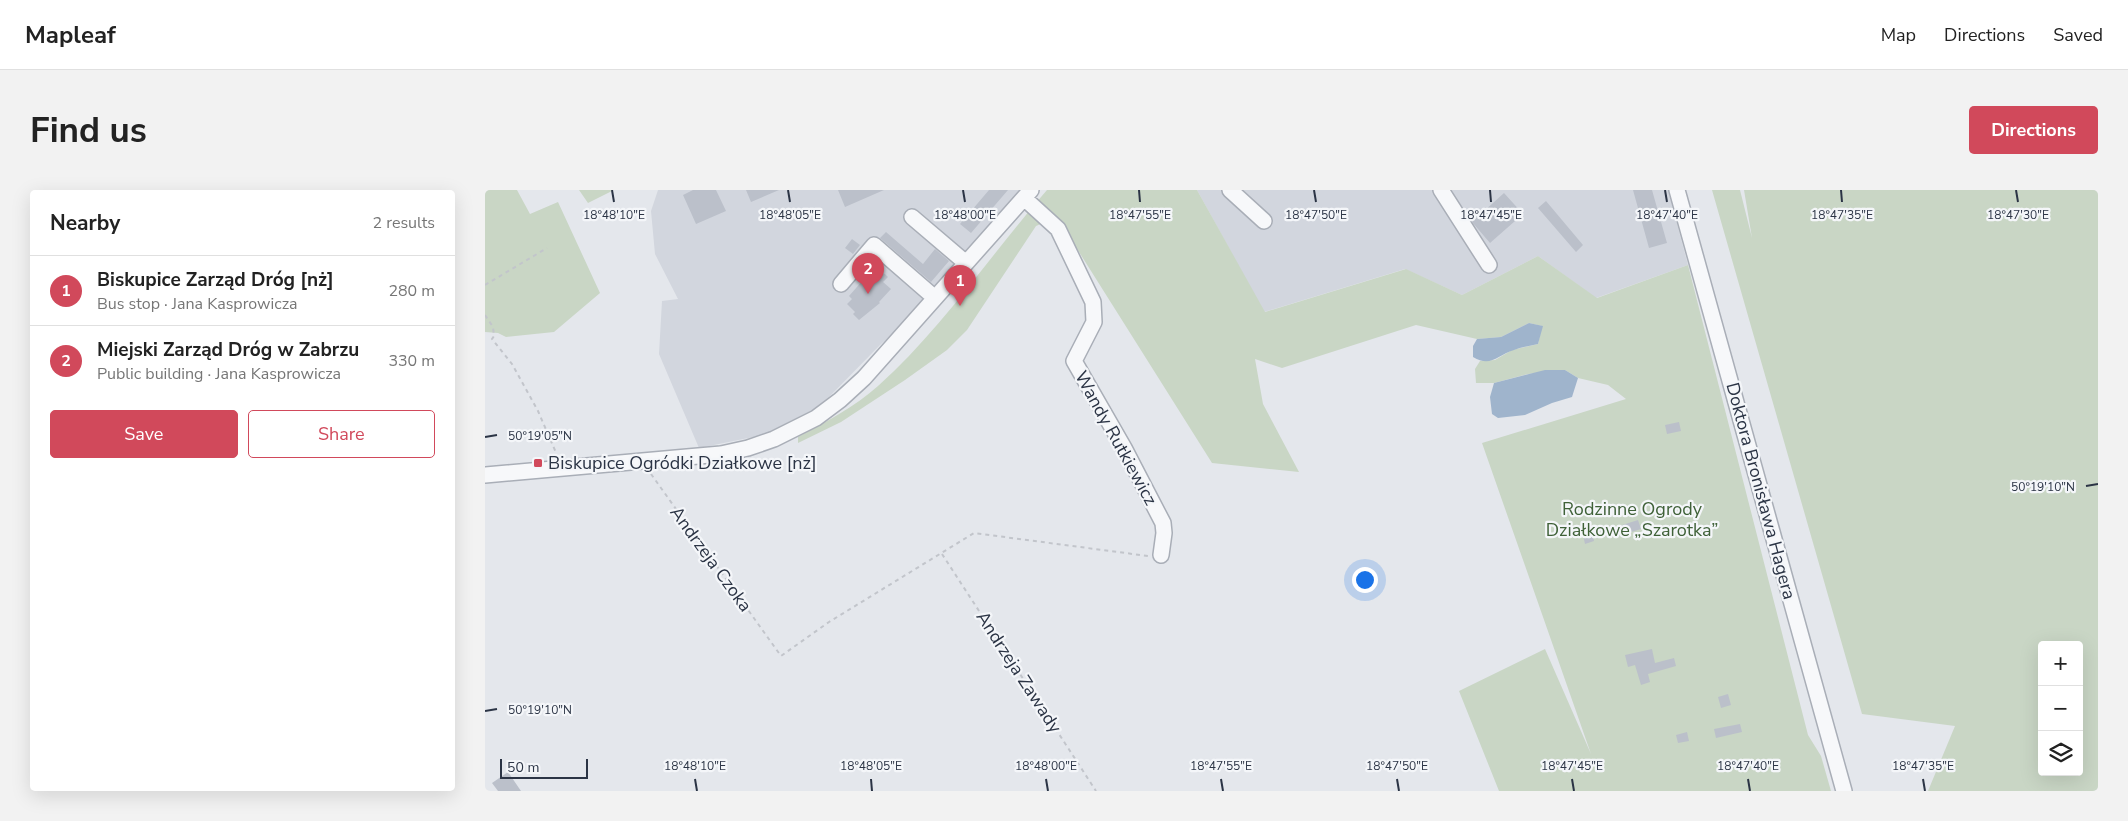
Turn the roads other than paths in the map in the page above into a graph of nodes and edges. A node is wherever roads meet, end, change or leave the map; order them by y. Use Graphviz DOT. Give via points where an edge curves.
graph roads {
  1 [pos="1230,190"];
  2 [pos="1441,190"];
  3 [pos="1677,190"];
  4 [pos="1027,194"];
  5 [pos="913,217"];
  6 [pos="1264,221"];
  7 [pos="966,263"];
  8 [pos="1489,265"];
  9 [pos="841,284"];
  10 [pos="935,298"];
  11 [pos="485,475"];
  12 [pos="1161,555"];
  13 [pos="1844,791"];
  1 -- 6 [label="street"];
  2 -- 8 [label="street"];
  3 -- 13 [label="street, Doktora Bronisława Hagera"];
  4 -- 7 [label="street"];
  4 -- 12 [label="street, Wandy Rutkiewicz" via="1058,228 1093,302 1094,322 1074,361 1163,522"];
  5 -- 7 [label="street"];
  7 -- 10 [label="street"];
  9 -- 10 [label="street" via="875,245"];
  10 -- 11 [label="street" via="858,384 796,429 774,439 721,454"];
}
